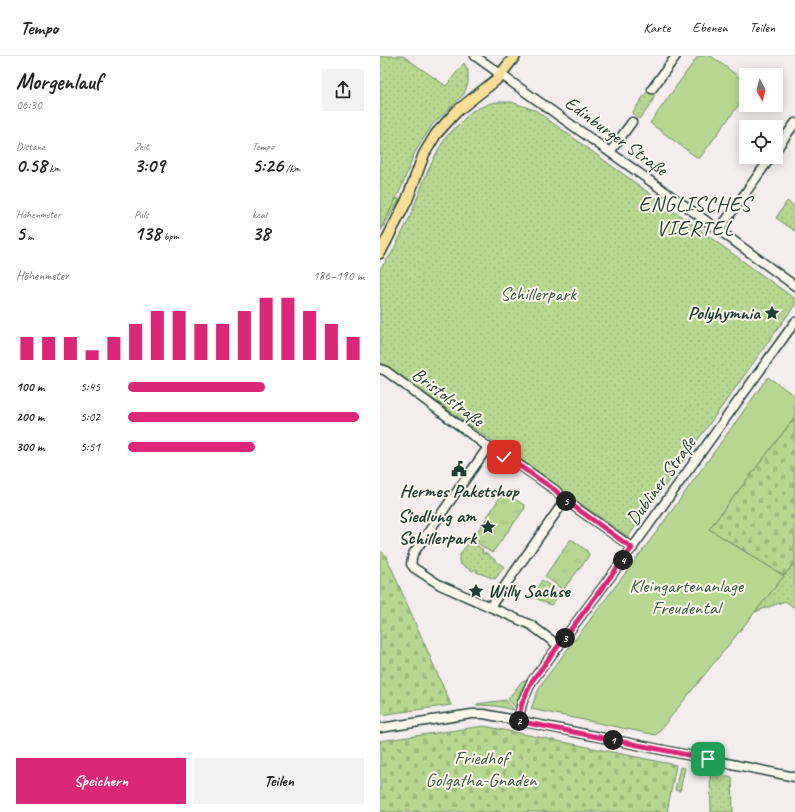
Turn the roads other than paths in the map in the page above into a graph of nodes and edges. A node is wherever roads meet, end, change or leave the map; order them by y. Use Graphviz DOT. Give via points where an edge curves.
graph roads {
  1 [pos="475,56"];
  2 [pos="516,56"];
  3 [pos="676,56"];
  4 [pos="501,75"];
  5 [pos="652,89"];
  6 [pos="632,122"];
  7 [pos="795,123"];
  8 [pos="783,140"];
  9 [pos="610,152"];
  10 [pos="766,164"];
  11 [pos="719,230"];
  12 [pos="380,253"];
  13 [pos="795,286"];
  14 [pos="795,322"];
  15 [pos="380,369"];
  16 [pos="488,446"];
  17 [pos="565,500"];
  18 [pos="632,548"];
  19 [pos="490,607"];
  20 [pos="559,646"];
  21 [pos="518,721"];
  22 [pos="380,728"];
  23 [pos="795,777"];
  1 -- 4 [label="street, Edinburger Straße"];
  2 -- 4 [label="main road"];
  3 -- 5 [label="street"];
  4 -- 9 [label="street, Edinburger Straße"];
  4 -- 12 [label="main road" via="457,111 436,134 424,154 405,205"];
  6 -- 9 [label="street"];
  7 -- 8 [label="street"];
  9 -- 11 [label="street, Edinburger Straße"];
  10 -- 11 [label="street"];
  11 -- 13 [label="street, Edinburger Straße"];
  14 -- 18 [label="street, Dubliner Straße"];
  15 -- 16 [label="street, Bristolstraße"];
  16 -- 17 [label="street, Bristolstraße" via="555,490"];
  16 -- 19 [label="street" via="413,554 411,564 431,580"];
  17 -- 18 [label="street, Bristolstraße"];
  17 -- 19 [label="street"];
  18 -- 20 [label="street, Dubliner Straße"];
  19 -- 20 [label="street" via="531,625"];
  20 -- 21 [label="street, Dubliner Straße" via="532,681 522,703"];
  21 -- 22 [label="street" via="472,714"];
  21 -- 23 [label="street"];
}
